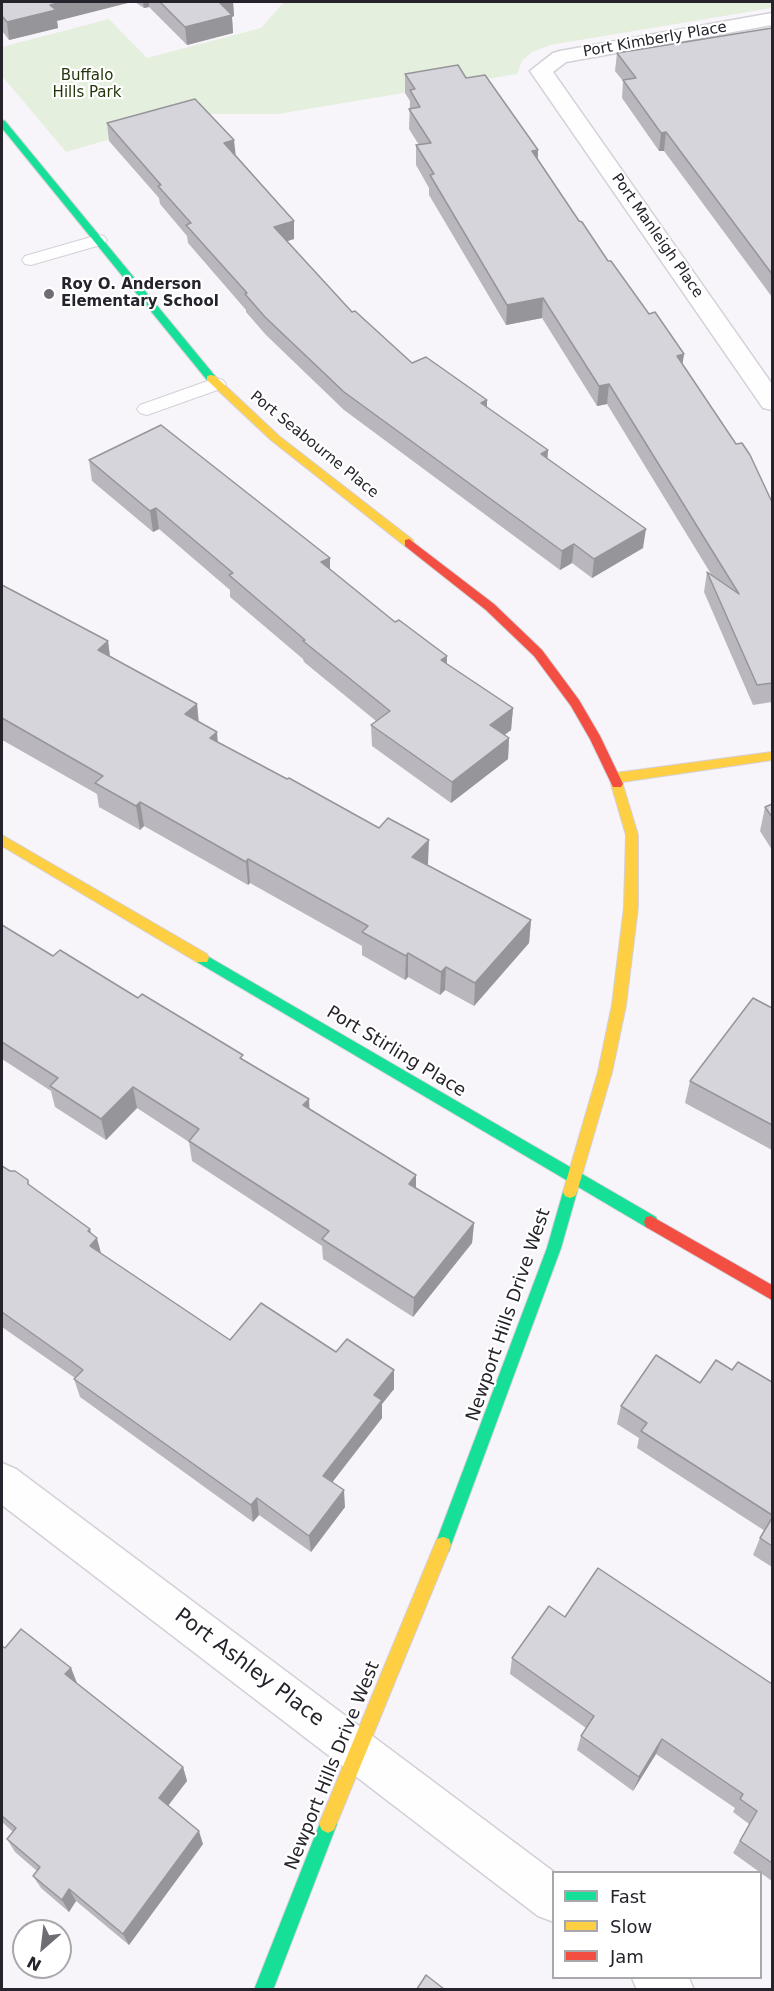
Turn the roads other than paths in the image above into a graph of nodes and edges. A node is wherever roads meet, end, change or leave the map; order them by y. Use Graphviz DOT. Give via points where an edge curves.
graph roads {
  1 [pos="772,20"];
  2 [pos="541,71"];
  3 [pos="2,123"];
  4 [pos="98,240"];
  5 [pos="31,260"];
  6 [pos="216,384"];
  7 [pos="772,402"];
  8 [pos="147,409"];
  9 [pos="772,756"];
  10 [pos="615,778"];
  11 [pos="2,840"];
  12 [pos="574,1178"];
  13 [pos="772,1293"];
  14 [pos="2,1482"];
  15 [pos="357,1749"];
  16 [pos="552,1898"];
  17 [pos="658,1979"];
  18 [pos="263,1989"];
  19 [pos="671,1989"];
  1 -- 2 [label="street, Port Kimberly Place" via="560,57"];
  2 -- 7 [label="street, Port Manleigh Place"];
  3 -- 4 [label="street, Port Seabourne Place"];
  4 -- 5 [label="lane"];
  4 -- 6 [label="street, Port Seabourne Place"];
  6 -- 8 [label="lane"];
  6 -- 10 [label="street, Port Seabourne Place" via="275,438 515,629 576,703"];
  9 -- 10 [label="street"];
  10 -- 12 [label="street, Newport Hills Drive West" via="632,835 629,940 605,1072"];
  11 -- 12 [label="street, Port Stirling Place"];
  12 -- 13 [label="street, Port Stirling Place"];
  12 -- 15 [label="street, Newport Hills Drive West" via="550,1260 453,1522"];
  14 -- 15 [label="street, Port Ashley Place"];
  15 -- 16 [label="street, Port Ashley Place"];
  15 -- 18 [label="street, Newport Hills Drive West"];
  17 -- 19 [label="street"];
}
